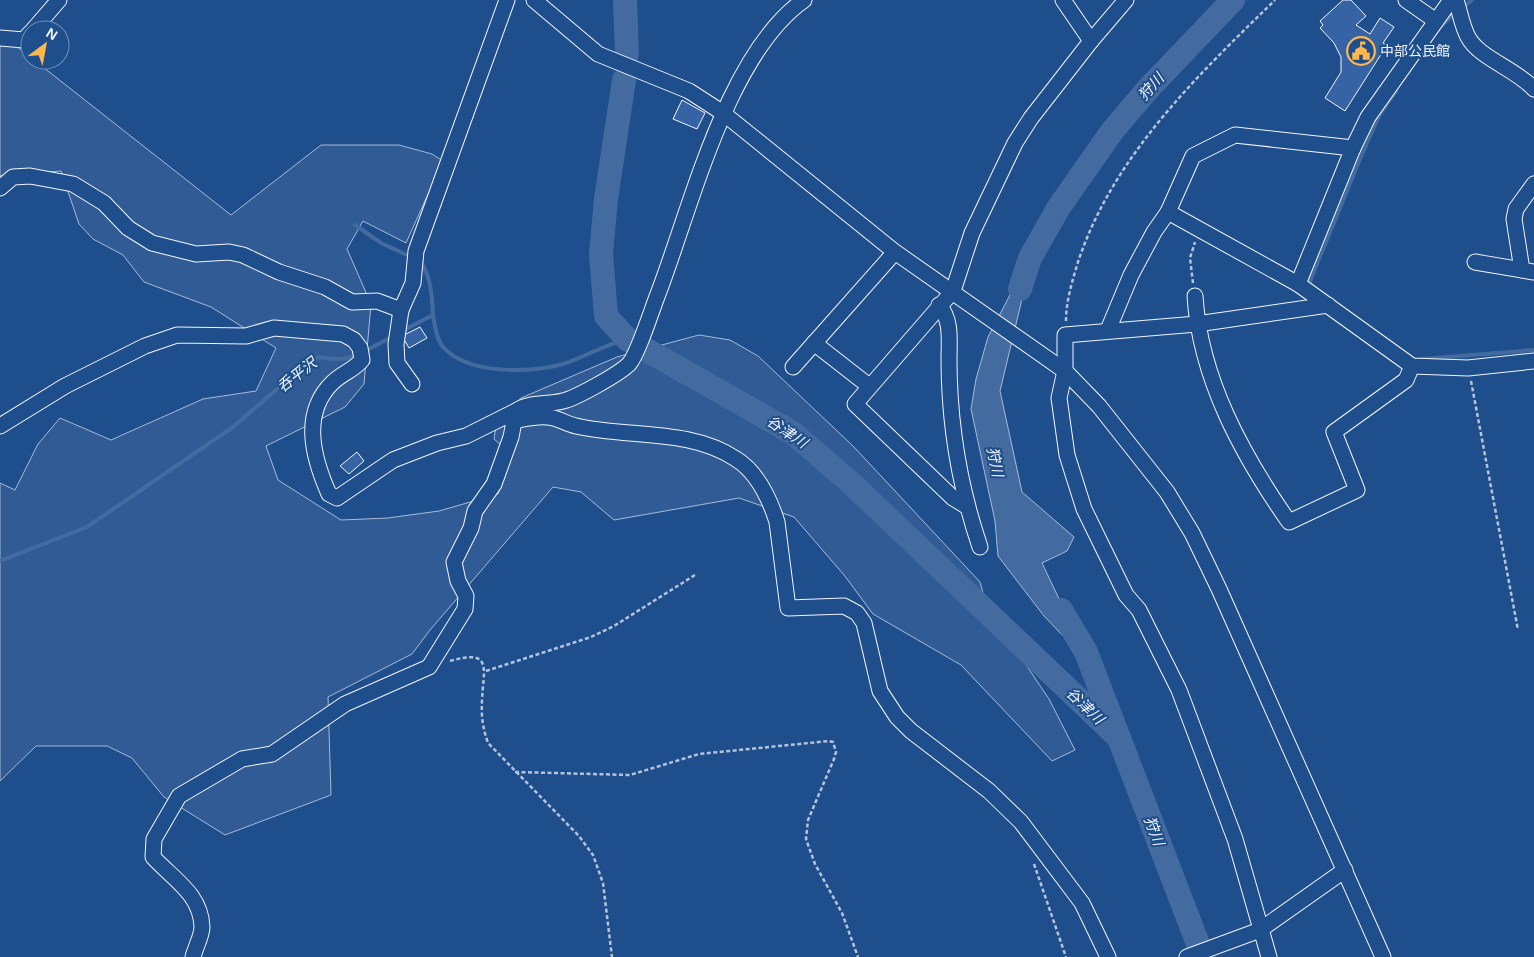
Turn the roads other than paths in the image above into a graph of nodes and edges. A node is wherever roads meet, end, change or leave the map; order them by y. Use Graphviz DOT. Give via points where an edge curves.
graph roads {
  1 [pos="59,0"];
  2 [pos="507,0"];
  3 [pos="534,0"];
  4 [pos="804,0"];
  5 [pos="1062,0"];
  6 [pos="1126,0"];
  7 [pos="1406,0"];
  8 [pos="1451,0"];
  9 [pos="1456,0"];
  10 [pos="42,20"];
  11 [pos="1436,21"];
  12 [pos="0,38"];
  13 [pos="20,40"];
  14 [pos="1091,41"];
  15 [pos="1534,89"];
  16 [pos="723,113"];
  17 [pos="1353,148"];
  18 [pos="1534,184"];
  19 [pos="0,188"];
  20 [pos="1168,212"];
  21 [pos="895,252"];
  22 [pos="1476,262"];
  23 [pos="1528,271"];
  24 [pos="1298,284"];
  25 [pos="953,291"];
  26 [pos="1195,296"];
  27 [pos="939,305"];
  28 [pos="1328,305"];
  29 [pos="401,310"];
  30 [pos="1197,324"];
  31 [pos="1108,330"];
  32 [pos="814,343"];
  33 [pos="1534,361"];
  34 [pos="1412,366"];
  35 [pos="793,367"];
  36 [pos="1059,367"];
  37 [pos="412,384"];
  38 [pos="869,386"];
  39 [pos="514,416"];
  40 [pos="0,426"];
  41 [pos="966,506"];
  42 [pos="980,547"];
  43 [pos="1346,870"];
  44 [pos="1253,932"];
  45 [pos="193,957"];
  46 [pos="1108,957"];
  47 [pos="1187,957"];
  48 [pos="1269,957"];
  49 [pos="1382,957"];
  1 -- 10 [label="street"];
  2 -- 29 [label="street" via="416,251 413,283"];
  3 -- 16 [label="street" via="598,54 689,90"];
  4 -- 16 [label="street" via="774,27"];
  5 -- 14 [label="street"];
  6 -- 14 [label="street"];
  7 -- 11 [label="street"];
  8 -- 11 [label="street"];
  9 -- 15 [label="street" via="1473,45 1526,80"];
  11 -- 17 [label="street" via="1368,118"];
  12 -- 13 [label="street"];
  14 -- 25 [label="street" via="1015,143 972,233"];
  16 -- 21 [label="street"];
  16 -- 39 [label="street" via="669,266 629,364 565,401 522,406"];
  17 -- 20 [label="street" via="1235,135 1193,156"];
  17 -- 24 [label="street"];
  18 -- 23 [label="street" via="1516,209 1514,219"];
  19 -- 29 [label="street" via="14,177 30,176 73,184 104,203 128,228 152,243 196,254 229,252 243,255 352,302 377,301"];
  20 -- 24 [label="street"];
  20 -- 31 [label="street" via="1131,275"];
  21 -- 25 [label="street"];
  21 -- 32 [label="street"];
  22 -- 23 [label="street"];
  24 -- 28 [label="street"];
  25 -- 27 [label="street"];
  25 -- 36 [label="street"];
  26 -- 30 [label="street"];
  27 -- 38 [label="street"];
  27 -- 41 [label="street" via="949,320 951,430"];
  28 -- 30 [label="street"];
  28 -- 34 [label="street"];
  29 -- 37 [label="street" via="397,363"];
  30 -- 31 [label="street"];
  30 -- 34 [label="street" via="1213,385 1229,420 1266,489 1290,522 1357,490 1334,432 1406,380"];
  31 -- 36 [label="street" via="1065,336"];
  32 -- 35 [label="street"];
  32 -- 38 [label="street"];
  33 -- 34 [label="street" via="1468,368"];
  36 -- 43 [label="street" via="1099,406 1132,446 1167,492 1192,533"];
  36 -- 44 [label="street" via="1067,455 1084,509 1126,595 1139,610 1179,690 1235,838"];
  38 -- 41 [label="street" via="855,404 952,498"];
  39 -- 40 [label="street" via="393,460 337,498 329,494 319,472 313,451 312,429 320,397 342,374 356,368 362,360 360,348 343,334 274,328 246,336 177,335 145,346 65,386"];
  39 -- 45 [label="street" via="512,436 494,484 475,511 454,562 458,581 466,596 465,609 429,667 344,704 272,754 242,759 180,796 154,838 154,857 194,899 202,928"];
  39 -- 46 [label="street" via="549,417 575,426 678,439 712,447 737,459 758,482 777,522 788,608 844,606 857,613 864,623 880,691 897,717 910,732 989,791 1021,822 1082,903"];
  41 -- 42 [label="street"];
  43 -- 44 [label="street"];
  43 -- 49 [label="street"];
  44 -- 47 [label="street"];
  44 -- 48 [label="street"];
}
